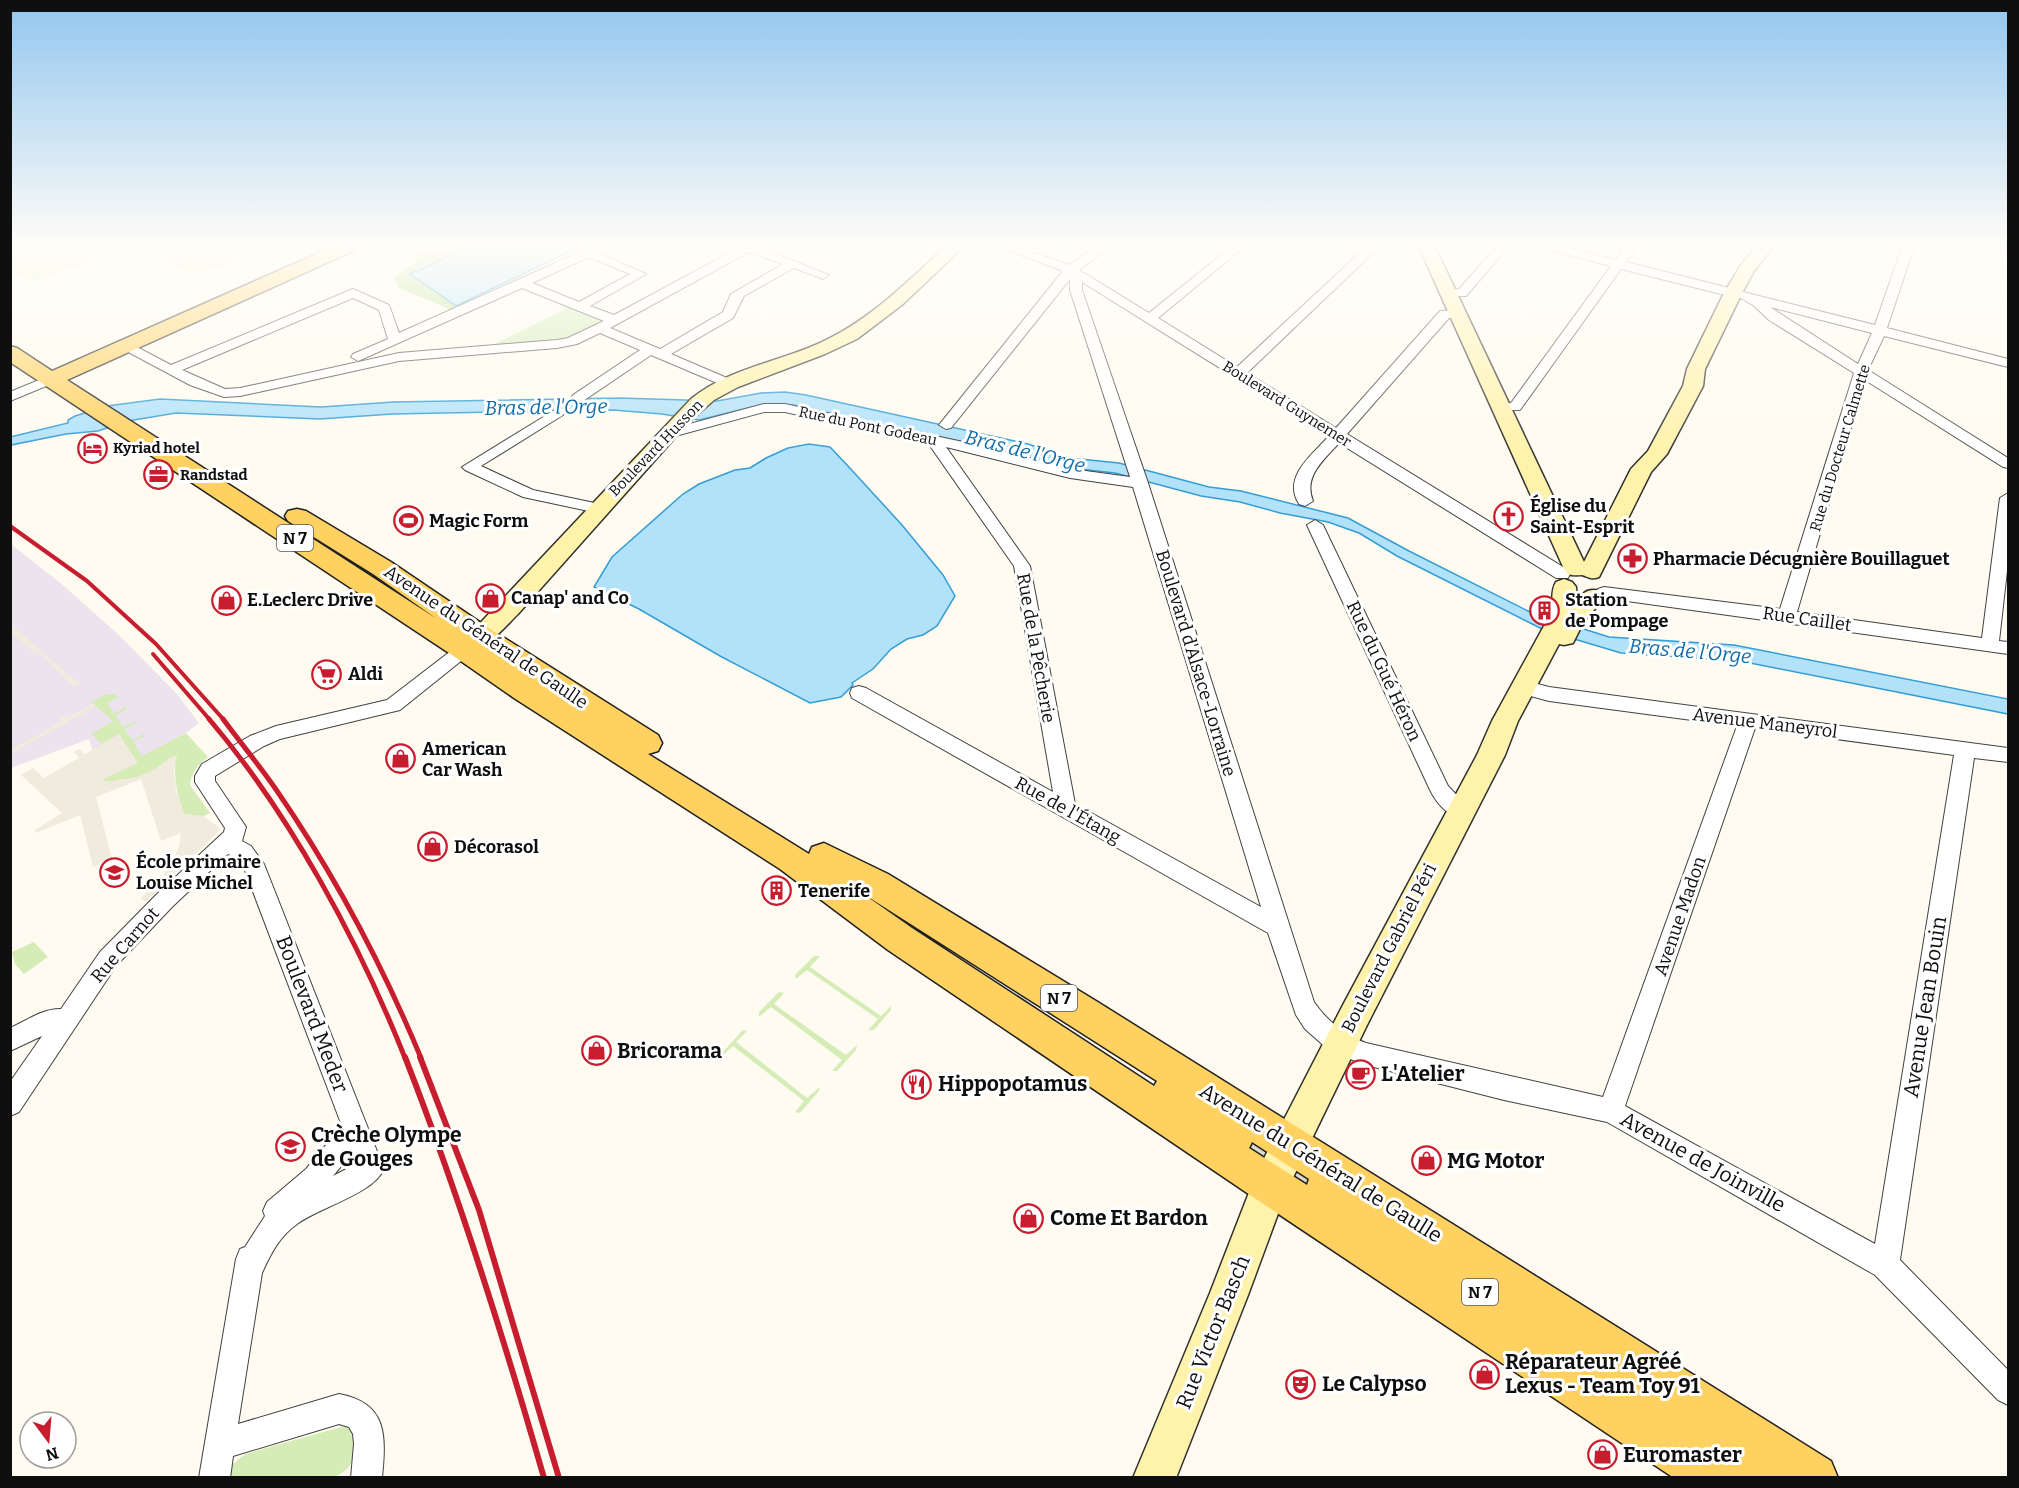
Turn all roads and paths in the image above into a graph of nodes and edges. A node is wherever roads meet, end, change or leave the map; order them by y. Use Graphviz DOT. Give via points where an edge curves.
graph roads {
  1 [pos="194,316"];
  2 [pos="296,316"];
  3 [pos="388,316"];
  4 [pos="448,316"];
  5 [pos="605,316"];
  6 [pos="621,316"];
  7 [pos="725,316"];
  8 [pos="878,316"];
  9 [pos="1034,316"];
  10 [pos="1085,316"];
  11 [pos="1145,316"];
  12 [pos="1152,316"];
  13 [pos="1299,316"];
  14 [pos="1443,316"];
  15 [pos="1459,316"];
  16 [pos="1580,316"];
  17 [pos="1729,316"];
  18 [pos="1773,316"];
  19 [pos="1827,316"];
  20 [pos="1885,316"];
  21 [pos="1149,319"];
  22 [pos="614,320"];
  23 [pos="600,328"];
  24 [pos="1880,330"];
  25 [pos="10,333"];
  26 [pos="395,341"];
  27 [pos="126,347"];
  28 [pos="380,347"];
  29 [pos="10,352"];
  30 [pos="656,352"];
  31 [pos="399,357"];
  32 [pos="2008,363"];
  33 [pos="173,369"];
  34 [pos="328,371"];
  35 [pos="1861,371"];
  36 [pos="1238,374"];
  37 [pos="61,375"];
  38 [pos="729,384"];
  39 [pos="10,397"];
  40 [pos="578,398"];
  41 [pos="1502,407"];
  42 [pos="558,412"];
  43 [pos="136,424"];
  44 [pos="946,425"];
  45 [pos="675,426"];
  46 [pos="1337,436"];
  47 [pos="934,441"];
  48 [pos="2008,464"];
  49 [pos="1137,474"];
  50 [pos="2008,498"];
  51 [pos="1305,501"];
  52 [pos="598,508"];
  53 [pos="1315,525"];
  54 [pos="1574,576"];
  55 [pos="1599,595"];
  56 [pos="1787,616"];
  57 [pos="1561,630"];
  58 [pos="473,643"];
  59 [pos="1990,645"];
  60 [pos="2008,648"];
  61 [pos="1530,689"];
  62 [pos="859,693"];
  63 [pos="1748,721"];
  64 [pos="1965,749"];
  65 [pos="2008,755"];
  66 [pos="1066,809"];
  67 [pos="1461,810"];
  68 [pos="227,844"];
  69 [pos="808,858"];
  70 [pos="1277,927"];
  71 [pos="66,1020"];
  72 [pos="10,1040"];
  73 [pos="1340,1044"];
  74 [pos="10,1104"];
  75 [pos="1611,1111"];
  76 [pos="355,1129"];
  77 [pos="1236,1134"];
  78 [pos="1290,1143"];
  79 [pos="1270,1185"];
  80 [pos="1325,1191"];
  81 [pos="1885,1265"];
  82 [pos="248,1271"];
  83 [pos="2008,1390"];
  84 [pos="220,1446"];
  85 [pos="1720,1464"];
  86 [pos="366,1477"];
  87 [pos="214,1478"];
  88 [pos="1154,1478"];
  89 [pos="1760,1478"];
  90 [pos="1770,1478"];
  91 [pos="1815,1478"];
  1 -- 27 [label="main road"];
  2 -- 33 [label="street"];
  3 -- 26 [label="street"];
  4 -- 26 [label="street"];
  5 -- 22 [label="street"];
  6 -- 22 [label="street"];
  7 -- 30 [label="street"];
  8 -- 38 [label="main road, Boulevard Husson" via="851,335 810,354"];
  9 -- 44 [label="street"];
  10 -- 49 [label="street, Boulevard d'Alsace-Lorraine"];
  11 -- 21 [label="street, Boulevard Guynemer"];
  12 -- 21 [label="street"];
  13 -- 36 [label="street"];
  14 -- 46 [label="street"];
  15 -- 41 [label="main road"];
  16 -- 41 [label="street" via="1515,407"];
  17 -- 54 [label="main road, Boulevard Gabriel Péri" via="1715,332 1696,369 1694,386 1657,454 1642,469"];
  18 -- 35 [label="street"];
  19 -- 24 [label="street"];
  20 -- 24 [label="street, Rue du Docteur Calmette"];
  21 -- 36 [label="street, Boulevard Guynemer"];
  22 -- 23 [label="street"];
  23 -- 30 [label="street"];
  23 -- 31 [label="street" via="557,344"];
  24 -- 32 [label="street"];
  24 -- 35 [label="street, Rue du Docteur Calmette"];
  25 -- 37 [label="main road, N 7"];
  26 -- 28 [label="street"];
  27 -- 33 [label="street"];
  27 -- 37 [label="main road"];
  28 -- 31 [label="street"];
  28 -- 34 [label="street"];
  29 -- 37 [label="main road, N 7"];
  30 -- 38 [label="street"];
  30 -- 40 [label="street"];
  31 -- 34 [label="street"];
  33 -- 34 [label="street" via="224,393"];
  35 -- 48 [label="street"];
  35 -- 56 [label="street, Rue du Docteur Calmette"];
  36 -- 46 [label="street, Boulevard Guynemer"];
  37 -- 39 [label="street"];
  37 -- 43 [label="main road, N 7" via="119,403"];
  37 -- 43 [label="main road, N 7" via="95,409"];
  38 -- 45 [label="main road, Boulevard Husson" via="704,398"];
  41 -- 54 [label="main road"];
  42 -- 52 [label="street" via="470,467 529,495"];
  43 -- 58 [label="main road, Avenue du Général de Gaulle / N 7"];
  45 -- 47 [label="street, Rue du Pont Godeau" via="764,408 785,408"];
  45 -- 52 [label="main road, Boulevard Husson"];
  46 -- 51 [label="street" via="1305,471 1301,493"];
  46 -- 54 [label="street, Boulevard Guynemer"];
  47 -- 49 [label="street, Rue du Pont Godeau" via="1070,473"];
  47 -- 66 [label="street, Rue de la Pêcherie" via="1022,566"];
  49 -- 70 [label="street, Boulevard d'Alsace-Lorraine"];
  50 -- 59 [label="street"];
  52 -- 58 [label="main road, Boulevard Husson"];
  53 -- 67 [label="street, Rue du Gué Héron" via="1440,790"];
  54 -- 55 [label="main road" via="1580,596"];
  54 -- 57 [label="main road, Boulevard Gabriel Péri"];
  55 -- 56 [label="street, Rue Caillet"];
  55 -- 57 [label="main road, Boulevard Gabriel Péri"];
  56 -- 59 [label="street, Rue Caillet"];
  57 -- 61 [label="main road, Boulevard Gabriel Péri"];
  58 -- 68 [label="street" via="393,705 276,733 209,769 206,782 236,827"];
  58 -- 69 [label="main road, Avenue du Général de Gaulle / N 7" via="524,691"];
  59 -- 60 [label="street, Rue Caillet"];
  61 -- 63 [label="street, Avenue Maneyrol"];
  61 -- 67 [label="main road, Boulevard Gabriel Péri" via="1525,715 1491,754"];
  62 -- 66 [label="street, Rue de l'Étang"];
  63 -- 64 [label="street, Avenue Maneyrol"];
  63 -- 75 [label="street, Avenue Madon"];
  64 -- 65 [label="street, Avenue Maneyrol"];
  64 -- 81 [label="street, Avenue Jean Bouin"];
  66 -- 70 [label="street, Rue de l'Étang"];
  67 -- 73 [label="main road, Boulevard Gabriel Péri"];
  68 -- 71 [label="street, Rue Carnot" via="133,931"];
  68 -- 76 [label="street, Boulevard Meder" via="244,852 253,864"];
  69 -- 77 [label="main road, Avenue du Général de Gaulle / N 7"];
  69 -- 78 [label="main road, Avenue du Général de Gaulle / N 7" via="876,884"];
  69 -- 79 [label="main road, Avenue du Général de Gaulle / N 7" via="900,939"];
  70 -- 73 [label="street, Boulevard d'Alsace-Lorraine" via="1308,1014"];
  71 -- 72 [label="street" via="53,1019"];
  71 -- 74 [label="street, Rue Carnot"];
  73 -- 75 [label="street, Avenue de Joinville" via="1366,1054"];
  73 -- 78 [label="main road, Boulevard Gabriel Péri"];
  75 -- 81 [label="street, Avenue de Joinville"];
  76 -- 82 [label="street" via="315,1178 262,1224 253,1241"];
  76 -- 82 [label="street, Boulevard Meder" via="371,1169 354,1182 310,1201 276,1225"];
  78 -- 79 [label="main road, Boulevard Gabriel Péri"];
  78 -- 91 [label="main road, Avenue du Général de Gaulle / N 7"];
  79 -- 85 [label="main road, Avenue du Général de Gaulle / N 7" via="1538,1358"];
  79 -- 88 [label="main road, Rue Victor Basch"];
  80 -- 85 [label="main road, Avenue du Général de Gaulle / N 7"];
  81 -- 83 [label="street, Avenue de Joinville"];
  82 -- 84 [label="street"];
  84 -- 86 [label="street" via="339,1409 352,1410 360,1415 370,1442"];
  84 -- 87 [label="street"];
  85 -- 89 [label="main road, Avenue du Général de Gaulle / N 7"];
  85 -- 90 [label="main road, Avenue du Général de Gaulle / N 7"];
}
